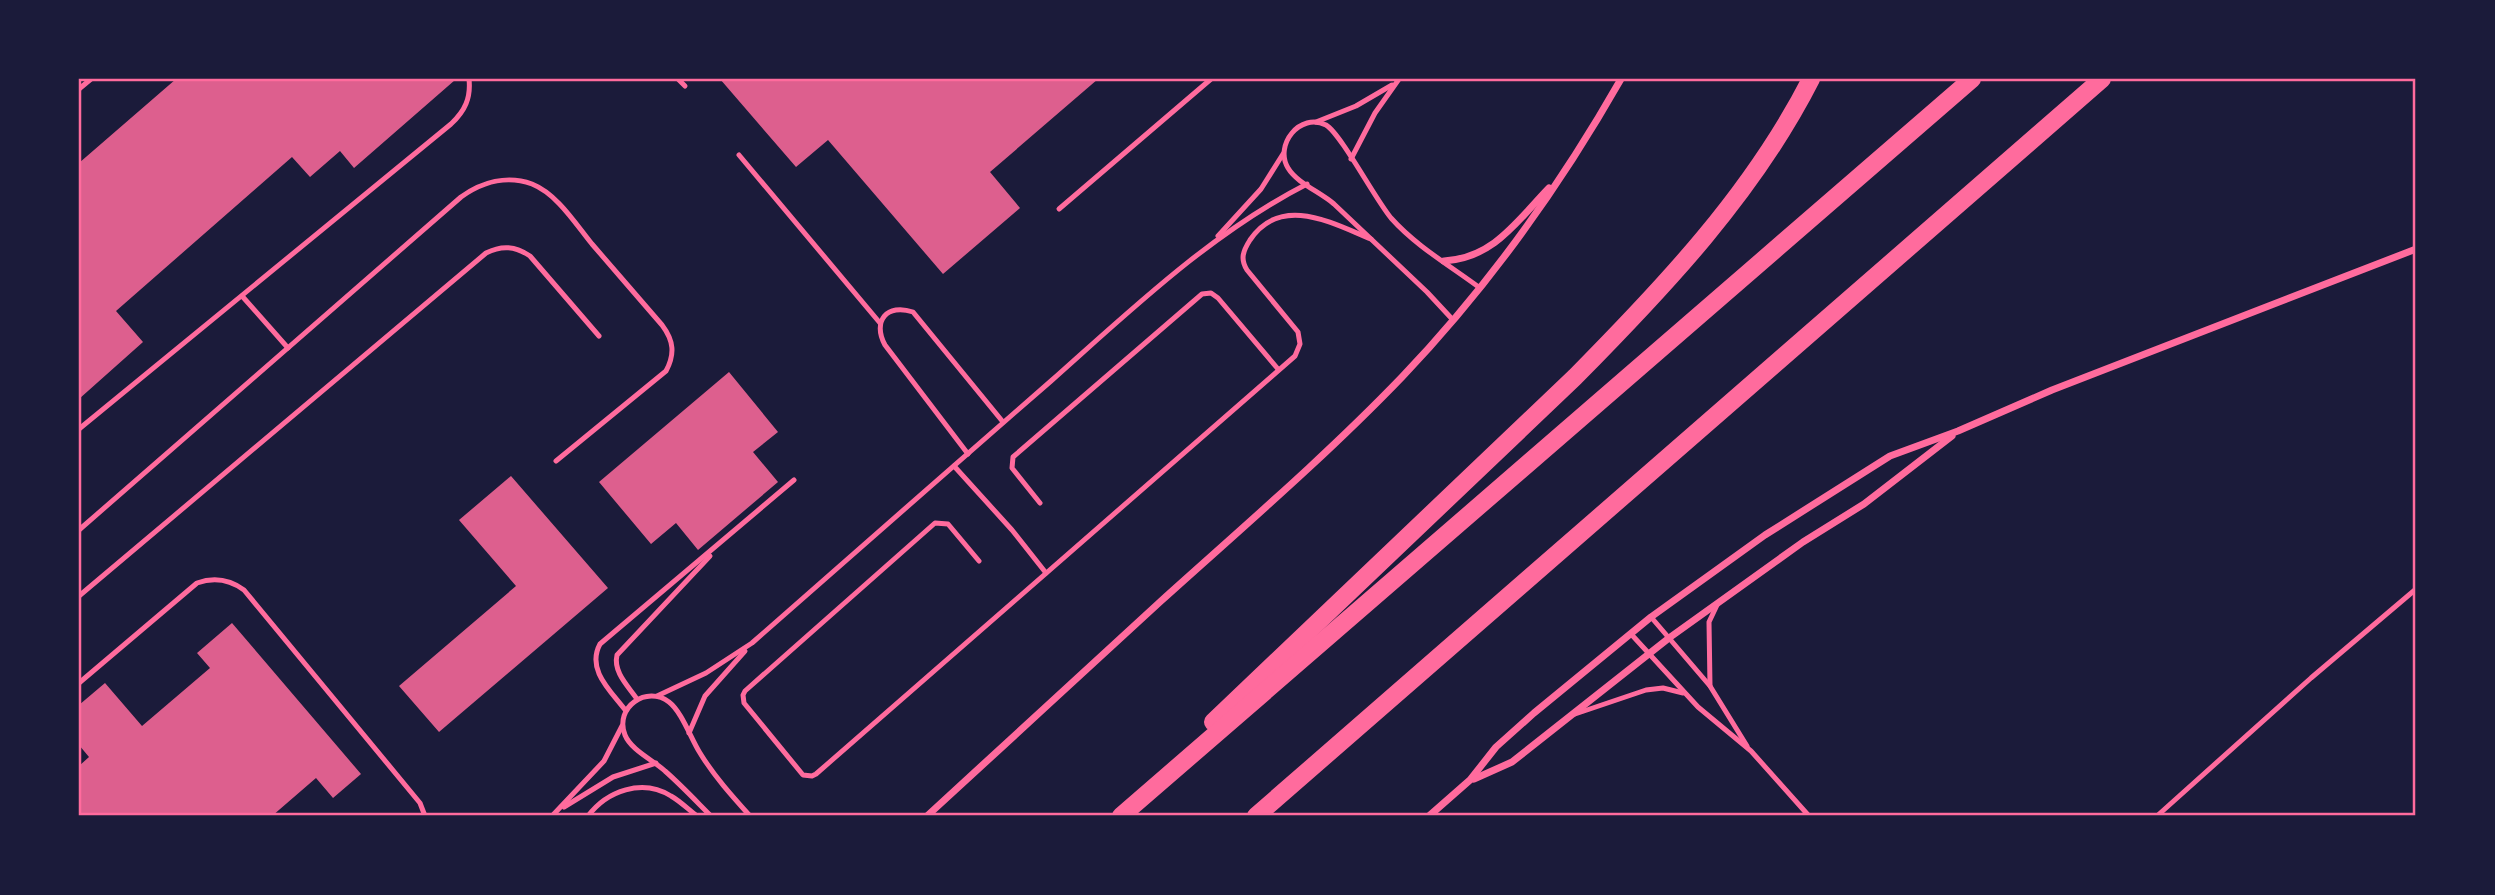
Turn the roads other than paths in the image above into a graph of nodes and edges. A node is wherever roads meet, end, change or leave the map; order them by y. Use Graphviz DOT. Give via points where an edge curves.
graph roads {
  1 [pos="91,79"];
  2 [pos="469,79"];
  3 [pos="678,79"];
  4 [pos="1211,79"];
  5 [pos="1621,79"];
  6 [pos="1811,79"];
  7 [pos="1972,79"];
  8 [pos="2102,79"];
  9 [pos="1397,81"];
  10 [pos="685,86"];
  11 [pos="79,89"];
  12 [pos="1315,123"];
  13 [pos="1283,154"];
  14 [pos="739,155"];
  15 [pos="1351,159"];
  16 [pos="1564,173"];
  17 [pos="1307,184"];
  18 [pos="1059,209"];
  19 [pos="1371,239"];
  20 [pos="1214,241"];
  21 [pos="2416,249"];
  22 [pos="1444,261"];
  23 [pos="1480,288"];
  24 [pos="242,296"];
  25 [pos="1453,320"];
  26 [pos="880,323"];
  27 [pos="599,336"];
  28 [pos="288,348"];
  29 [pos="1278,369"];
  30 [pos="1003,422"];
  31 [pos="79,429"];
  32 [pos="1958,431"];
  33 [pos="968,454"];
  34 [pos="556,461"];
  35 [pos="954,466"];
  36 [pos="794,480"];
  37 [pos="1040,503"];
  38 [pos="79,530"];
  39 [pos="727,538"];
  40 [pos="979,561"];
  41 [pos="1046,573"];
  42 [pos="2416,589"];
  43 [pos="79,596"];
  44 [pos="1718,603"];
  45 [pos="1651,617"];
  46 [pos="1630,634"];
  47 [pos="1669,638"];
  48 [pos="751,643"];
  49 [pos="1648,654"];
  50 [pos="79,683"];
  51 [pos="1710,686"];
  52 [pos="1685,693"];
  53 [pos="657,696"];
  54 [pos="637,699"];
  55 [pos="626,711"];
  56 [pos="1572,715"];
  57 [pos="623,725"];
  58 [pos="689,733"];
  59 [pos="1751,751"];
  60 [pos="656,763"];
  61 [pos="1470,780"];
  62 [pos="554,814"];
  63 [pos="928,814"];
  64 [pos="425,816"];
  65 [pos="588,816"];
  66 [pos="697,816"];
  67 [pos="711,816"];
  68 [pos="750,816"];
  69 [pos="1114,816"];
  70 [pos="1121,816"];
  71 [pos="1256,816"];
  72 [pos="1429,816"];
  73 [pos="1809,816"];
  74 [pos="2157,816"];
  1 -- 11 [label="lane"];
  2 -- 24 [label="lane" via="461,115"];
  3 -- 10 [label="lane"];
  4 -- 18 [label="lane"];
  5 -- 16 [label="street"];
  6 -- 69 [label="main road" via="1728,209 1632,320"];
  7 -- 70 [label="main road"];
  8 -- 71 [label="main road"];
  9 -- 12 [label="lane" via="1356,106"];
  9 -- 15 [label="lane"];
  12 -- 13 [label="lane" via="1292,131"];
  12 -- 15 [label="lane" via="1326,126"];
  13 -- 17 [label="lane" via="1286,166"];
  13 -- 20 [label="lane" via="1261,189"];
  14 -- 26 [label="lane"];
  15 -- 22 [label="lane" via="1389,215 1424,249"];
  16 -- 22 [label="street" via="1486,250"];
  16 -- 23 [label="street"];
  17 -- 19 [label="lane"];
  17 -- 20 [label="lane"];
  19 -- 25 [label="lane"];
  19 -- 29 [label="lane" via="1320,218 1292,215 1271,221 1253,235 1244,249 1244,266 1300,338 1296,356"];
  20 -- 30 [label="lane"];
  21 -- 32 [label="street"];
  22 -- 23 [label="lane"];
  23 -- 25 [label="street"];
  24 -- 28 [label="lane"];
  24 -- 31 [label="lane"];
  25 -- 63 [label="street" via="1401,378 1322,453"];
  26 -- 30 [label="lane" via="894,310 913,312"];
  26 -- 33 [label="lane" via="885,345"];
  27 -- 43 [label="lane" via="530,256 516,248 493,250"];
  28 -- 34 [label="lane" via="473,188 502,180 532,185 557,202 670,335 673,347 666,371"];
  28 -- 38 [label="lane"];
  29 -- 37 [label="lane" via="1218,298 1202,294 1013,457 1012,468"];
  29 -- 41 [label="lane"];
  30 -- 33 [label="lane"];
  32 -- 44 [label="street" via="1864,504"];
  32 -- 45 [label="street" via="1890,456 1765,535"];
  33 -- 35 [label="lane"];
  35 -- 41 [label="lane"];
  35 -- 48 [label="lane"];
  36 -- 39 [label="lane"];
  39 -- 54 [label="lane" via="620,649 616,667"];
  39 -- 55 [label="lane" via="600,644 597,672"];
  40 -- 41 [label="lane" via="948,524 935,523 745,691 744,704 803,775 816,774"];
  42 -- 74 [label="lane"];
  44 -- 47 [label="street"];
  44 -- 51 [label="lane" via="1709,622"];
  45 -- 46 [label="street"];
  45 -- 47 [label="lane"];
  46 -- 49 [label="lane"];
  46 -- 61 [label="street" via="1496,747"];
  47 -- 49 [label="street"];
  47 -- 51 [label="lane"];
  48 -- 53 [label="lane" via="706,673"];
  48 -- 58 [label="lane" via="705,696"];
  49 -- 52 [label="lane"];
  49 -- 56 [label="street"];
  50 -- 64 [label="lane" via="197,583 230,582 244,590 420,803"];
  51 -- 59 [label="lane"];
  52 -- 56 [label="lane" via="1646,690"];
  52 -- 59 [label="lane"];
  53 -- 54 [label="lane"];
  53 -- 58 [label="lane" via="674,706"];
  54 -- 55 [label="lane"];
  55 -- 57 [label="lane"];
  56 -- 61 [label="street" via="1512,762"];
  57 -- 60 [label="lane" via="631,744"];
  57 -- 62 [label="lane" via="604,761"];
  58 -- 68 [label="lane" via="710,769"];
  59 -- 73 [label="lane"];
  60 -- 62 [label="lane" via="612,777"];
  60 -- 67 [label="lane"];
  61 -- 72 [label="street"];
  65 -- 66 [label="lane" via="612,795 641,788 672,796"];
}
